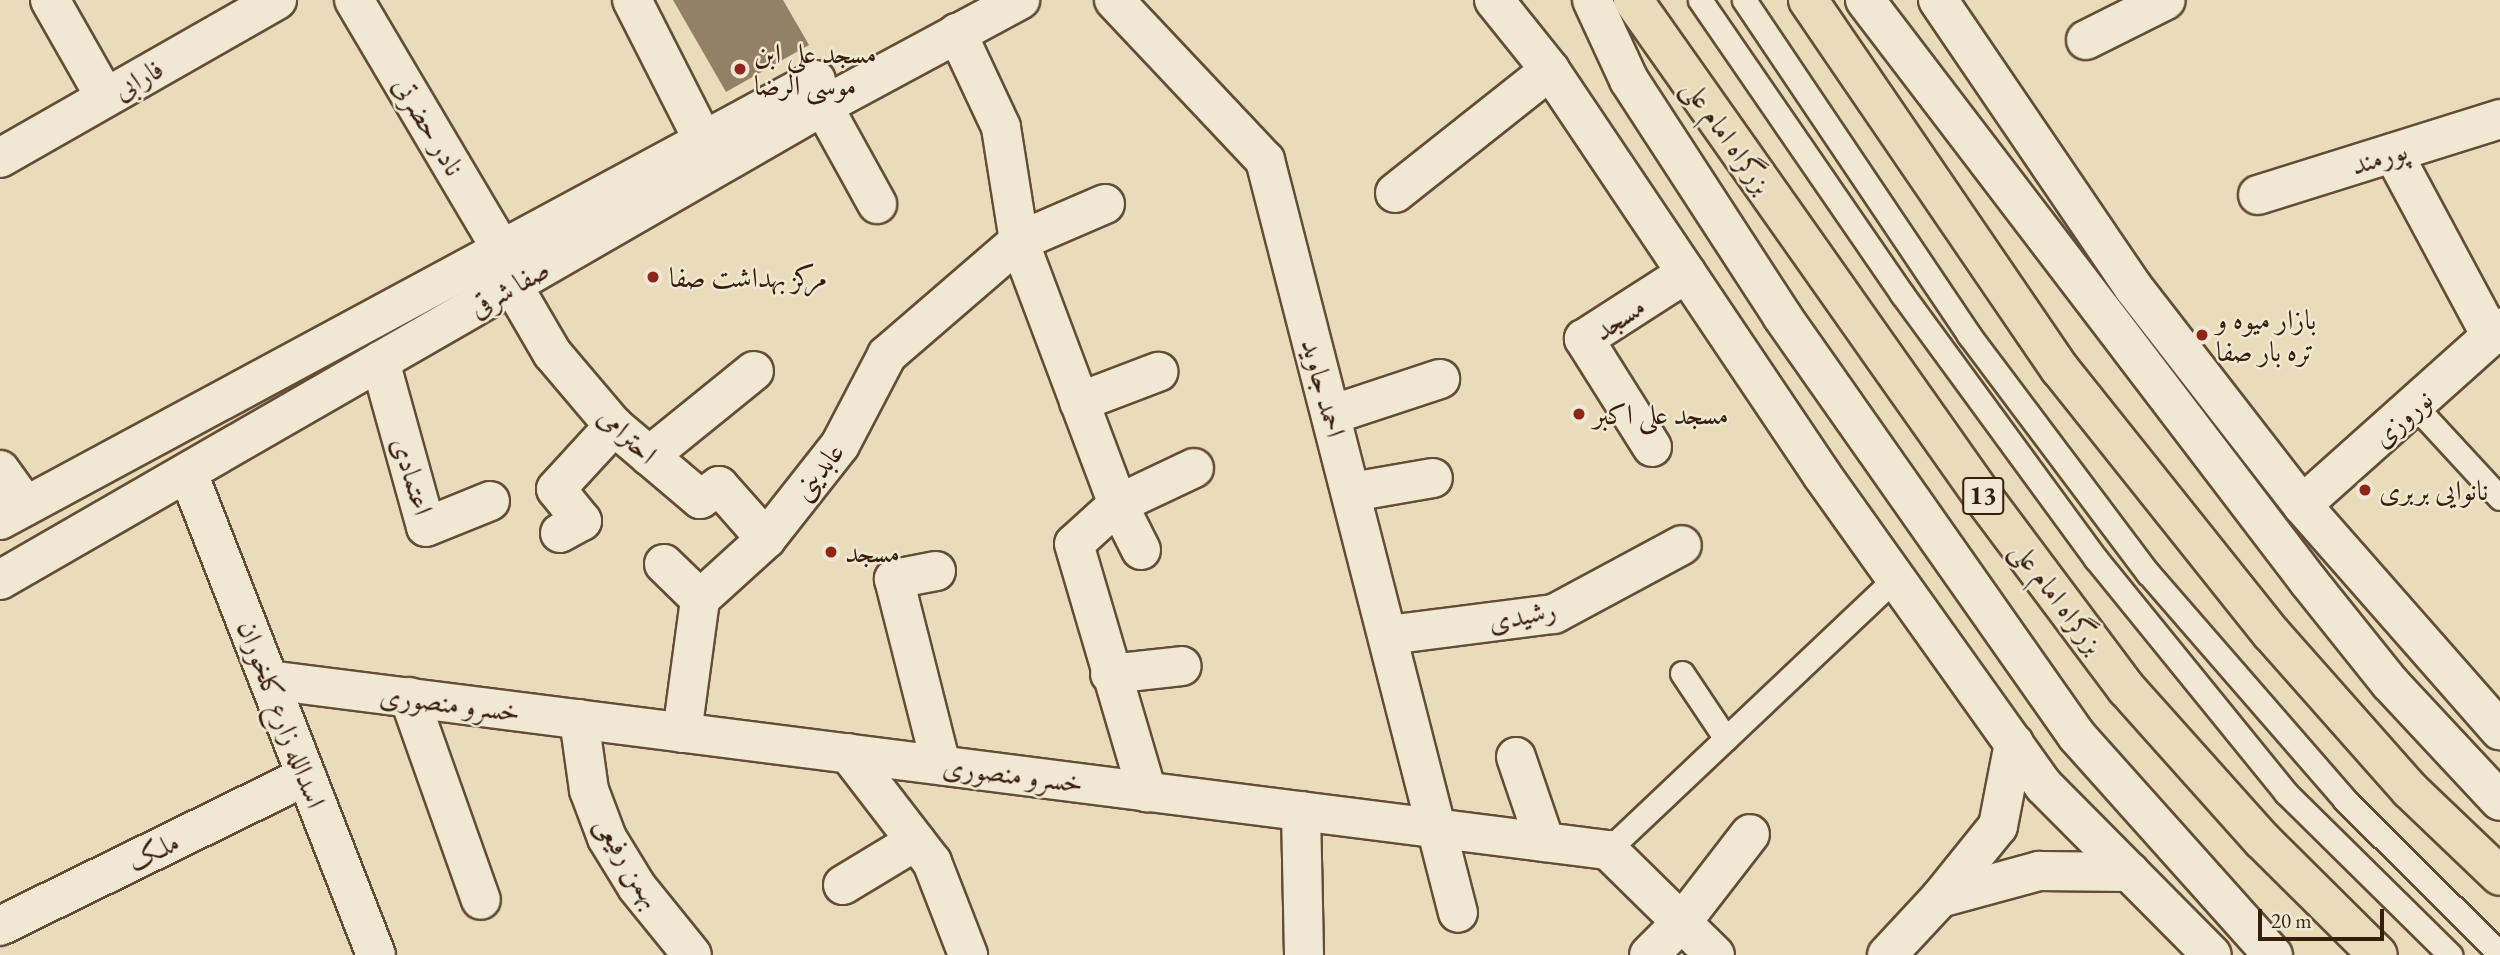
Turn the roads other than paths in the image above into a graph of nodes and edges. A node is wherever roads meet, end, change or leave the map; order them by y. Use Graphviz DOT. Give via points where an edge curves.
graph roads {
  1 [pos="50,0"];
  2 [pos="276,0"];
  3 [pos="354,0"];
  4 [pos="632,0"];
  5 [pos="1020,0"];
  6 [pos="1114,0"];
  7 [pos="1494,0"];
  8 [pos="1592,0"];
  9 [pos="1633,0"];
  10 [pos="1700,0"];
  11 [pos="1744,0"];
  12 [pos="1808,0"];
  13 [pos="1866,0"];
  14 [pos="1938,0"];
  15 [pos="2146,4"];
  16 [pos="961,16"];
  17 [pos="2087,40"];
  18 [pos="1550,70"];
  19 [pos="817,94"];
  20 [pos="106,97"];
  21 [pos="2500,119"];
  22 [pos="2393,153"];
  23 [pos="711,155"];
  24 [pos="0,158"];
  25 [pos="1395,192"];
  26 [pos="2258,195"];
  27 [pos="877,204"];
  28 [pos="1105,204"];
  29 [pos="1019,241"];
  30 [pos="508,269"];
  31 [pos="1687,273"];
  32 [pos="369,323"];
  33 [pos="2496,332"];
  34 [pos="380,361"];
  35 [pos="754,371"];
  36 [pos="1158,372"];
  37 [pos="1440,379"];
  38 [pos="1079,402"];
  39 [pos="2415,407"];
  40 [pos="1331,415"];
  41 [pos="614,426"];
  42 [pos="170,429"];
  43 [pos="1651,447"];
  44 [pos="649,456"];
  45 [pos="1194,468"];
  46 [pos="0,470"];
  47 [pos="188,473"];
  48 [pos="1433,478"];
  49 [pos="1352,492"];
  50 [pos="2500,498"];
  51 [pos="490,501"];
  52 [pos="1118,504"];
  53 [pos="2302,505"];
  54 [pos="13,513"];
  55 [pos="560,533"];
  56 [pos="766,539"];
  57 [pos="1682,545"];
  58 [pos="57,548"];
  59 [pos="1141,550"];
  60 [pos="664,564"];
  61 [pos="936,571"];
  62 [pos="1896,579"];
  63 [pos="0,580"];
  64 [pos="700,599"];
  65 [pos="1389,635"];
  66 [pos="1182,666"];
  67 [pos="1682,673"];
  68 [pos="1110,674"];
  69 [pos="269,680"];
  70 [pos="409,697"];
  71 [pos="579,719"];
  72 [pos="2500,730"];
  73 [pos="682,733"];
  74 [pos="1726,739"];
  75 [pos="2014,743"];
  76 [pos="848,753"];
  77 [pos="1517,757"];
  78 [pos="942,765"];
  79 [pos="306,776"];
  80 [pos="1147,792"];
  81 [pos="2500,801"];
  82 [pos="1301,811"];
  83 [pos="1440,829"];
  84 [pos="1750,834"];
  85 [pos="916,841"];
  86 [pos="1545,842"];
  87 [pos="1608,850"];
  88 [pos="2130,872"];
  89 [pos="2500,876"];
  90 [pos="843,885"];
  91 [pos="1940,898"];
  92 [pos="481,900"];
  93 [pos="1458,913"];
  94 [pos="1682,922"];
  95 [pos="0,926"];
  96 [pos="2500,954"];
  97 [pos="376,955"];
  98 [pos="692,955"];
  99 [pos="968,955"];
  100 [pos="1304,955"];
  101 [pos="1649,955"];
  102 [pos="1715,955"];
  103 [pos="1887,955"];
  104 [pos="2212,955"];
  105 [pos="2273,955"];
  106 [pos="2378,955"];
  107 [pos="2450,955"];
  1 -- 20 [label="street"];
  2 -- 20 [label="street, فارابی"];
  3 -- 30 [label="street, نادر حضرتی"];
  4 -- 23 [label="street"];
  5 -- 16 [label="street, صفا شرقی"];
  6 -- 40 [label="street, احمد جاوید" via="1265,160"];
  7 -- 18 [label="street"];
  8 -- 105 [label="street" via="1629,80 1782,316 2070,724 2161,836"];
  9 -- 106 [label="highway, بزرگراه امام علی / 13" via="1986,501 2126,688 2262,841"];
  10 -- 107 [label="lane" via="1902,294 2096,559 2286,793"];
  11 -- 96 [label="lane" via="1969,335 2148,573 2345,800"];
  12 -- 89 [label="highway" via="2060,369 2271,633 2410,790"];
  13 -- 81 [label="street" via="2389,683"];
  14 -- 53 [label="street" via="2133,287"];
  15 -- 17 [label="street"];
  16 -- 19 [label="street, صفا شرقی"];
  16 -- 29 [label="street" via="1001,127"];
  18 -- 25 [label="street"];
  18 -- 31 [label="street"];
  19 -- 23 [label="street, صفا شرقی"];
  19 -- 27 [label="street"];
  20 -- 24 [label="street, فارابی"];
  21 -- 22 [label="street, پورمند"];
  22 -- 26 [label="street, پورمند"];
  22 -- 33 [label="street"];
  23 -- 30 [label="street, صفا شرقی"];
  28 -- 29 [label="street, عابدینی"];
  29 -- 38 [label="street"];
  29 -- 56 [label="street, عابدینی" via="887,355 840,445"];
  30 -- 32 [label="street, صفا شرقی"];
  30 -- 34 [label="street, صفا شرقی"];
  30 -- 41 [label="street, احترامی" via="552,353"];
  31 -- 43 [label="street, مسجد" via="1584,339"];
  31 -- 62 [label="street"];
  32 -- 34 [label="street"];
  32 -- 42 [label="street, صفا شرقی"];
  33 -- 39 [label="street, نوروزی"];
  34 -- 47 [label="street, صفا شرقی"];
  34 -- 51 [label="street, اعتمادی" via="426,527"];
  35 -- 44 [label="street"];
  36 -- 38 [label="street"];
  37 -- 40 [label="street"];
  38 -- 52 [label="street"];
  39 -- 50 [label="lane"];
  39 -- 53 [label="street, نوروزی"];
  40 -- 49 [label="street, احمد جاوید"];
  41 -- 44 [label="street, احترامی"];
  41 -- 55 [label="street" via="556,489 582,521"];
  42 -- 47 [label="street, اسدالله زارع کلخوران"];
  42 -- 54 [label="street, صفا شرقی"];
  44 -- 56 [label="street, احترامی" via="700,499 719,486"];
  45 -- 52 [label="street"];
  46 -- 54 [label="street"];
  47 -- 58 [label="street, صفا شرقی"];
  47 -- 69 [label="street, اسدالله زارع کلخوران"];
  48 -- 49 [label="street"];
  49 -- 65 [label="street, احمد جاوید"];
  52 -- 59 [label="street"];
  52 -- 68 [label="street" via="1074,544"];
  53 -- 72 [label="street"];
  54 -- 58 [label="street"];
  56 -- 64 [label="street, عابدینی"];
  57 -- 65 [label="street, رشیدی" via="1554,614"];
  58 -- 63 [label="street, صفا شرقی"];
  60 -- 64 [label="street"];
  61 -- 78 [label="street" via="894,579"];
  62 -- 74 [label="lane"];
  62 -- 75 [label="street"];
  64 -- 73 [label="street"];
  65 -- 83 [label="street, احمد جاوید"];
  66 -- 68 [label="street"];
  67 -- 74 [label="lane"];
  68 -- 80 [label="street"];
  69 -- 70 [label="street, خسرو منصوری"];
  69 -- 79 [label="street, اسدالله زارع کلخوران"];
  70 -- 71 [label="street, خسرو منصوری"];
  70 -- 92 [label="street"];
  71 -- 73 [label="street, خسرو منصوری"];
  71 -- 98 [label="street, بهمن رفیعی" via="589,790 607,838 637,887"];
  73 -- 76 [label="street, خسرو منصوری"];
  74 -- 87 [label="lane"];
  75 -- 88 [label="street" via="2044,786"];
  75 -- 91 [label="street" via="1998,826"];
  76 -- 78 [label="street, خسرو منصوری"];
  76 -- 85 [label="street"];
  77 -- 86 [label="street"];
  78 -- 80 [label="street, خسرو منصوری"];
  79 -- 95 [label="street, ملک"];
  79 -- 97 [label="street, اسدالله زارع کلخوران"];
  80 -- 82 [label="street, خسرو منصوری"];
  82 -- 83 [label="street, خسرو منصوری"];
  82 -- 100 [label="street"];
  83 -- 86 [label="street, خسرو منصوری"];
  83 -- 93 [label="street, احمد جاوید"];
  84 -- 94 [label="street"];
  85 -- 90 [label="street"];
  85 -- 99 [label="street" via="932,862"];
  86 -- 87 [label="street, خسرو منصوری"];
  87 -- 94 [label="street"];
  88 -- 91 [label="street" via="2039,871"];
  88 -- 104 [label="street"];
  91 -- 103 [label="street"];
  94 -- 101 [label="street"];
  94 -- 102 [label="street"];
}
